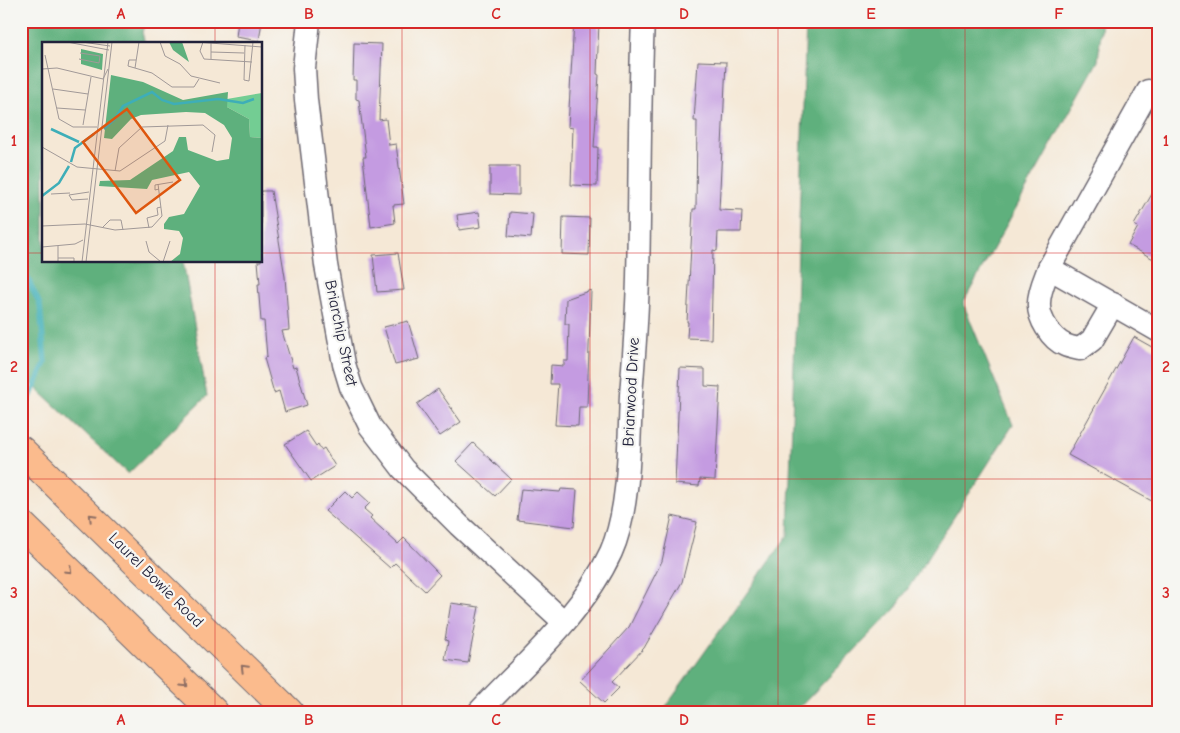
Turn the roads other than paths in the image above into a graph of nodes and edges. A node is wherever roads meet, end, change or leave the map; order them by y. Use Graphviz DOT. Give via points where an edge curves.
graph roads {
  1 [pos="309,21"];
  2 [pos="642,21"];
  3 [pos="1148,91"];
  4 [pos="1049,268"];
  5 [pos="1113,304"];
  6 [pos="1159,331"];
  7 [pos="26,458"];
  8 [pos="21,524"];
  9 [pos="564,622"];
  10 [pos="214,712"];
  11 [pos="289,712"];
  12 [pos="479,712"];
  1 -- 9 [label="street, Briarchip Street" via="304,68 306,100 326,264 351,388 370,426 403,469"];
  2 -- 9 [label="street, Briarwood Drive" via="638,279 623,503 616,536 604,567"];
  3 -- 4 [label="street"];
  4 -- 5 [label="street"];
  4 -- 5 [label="street" via="1038,304 1047,328 1064,345 1080,349 1092,340"];
  5 -- 6 [label="street"];
  11 -- 7 [label="main road, Laurel Bowie Road, one-way"];
  8 -- 10 [label="main road, one-way"];
  9 -- 12 [label="street, Briarwood Drive"];
}
